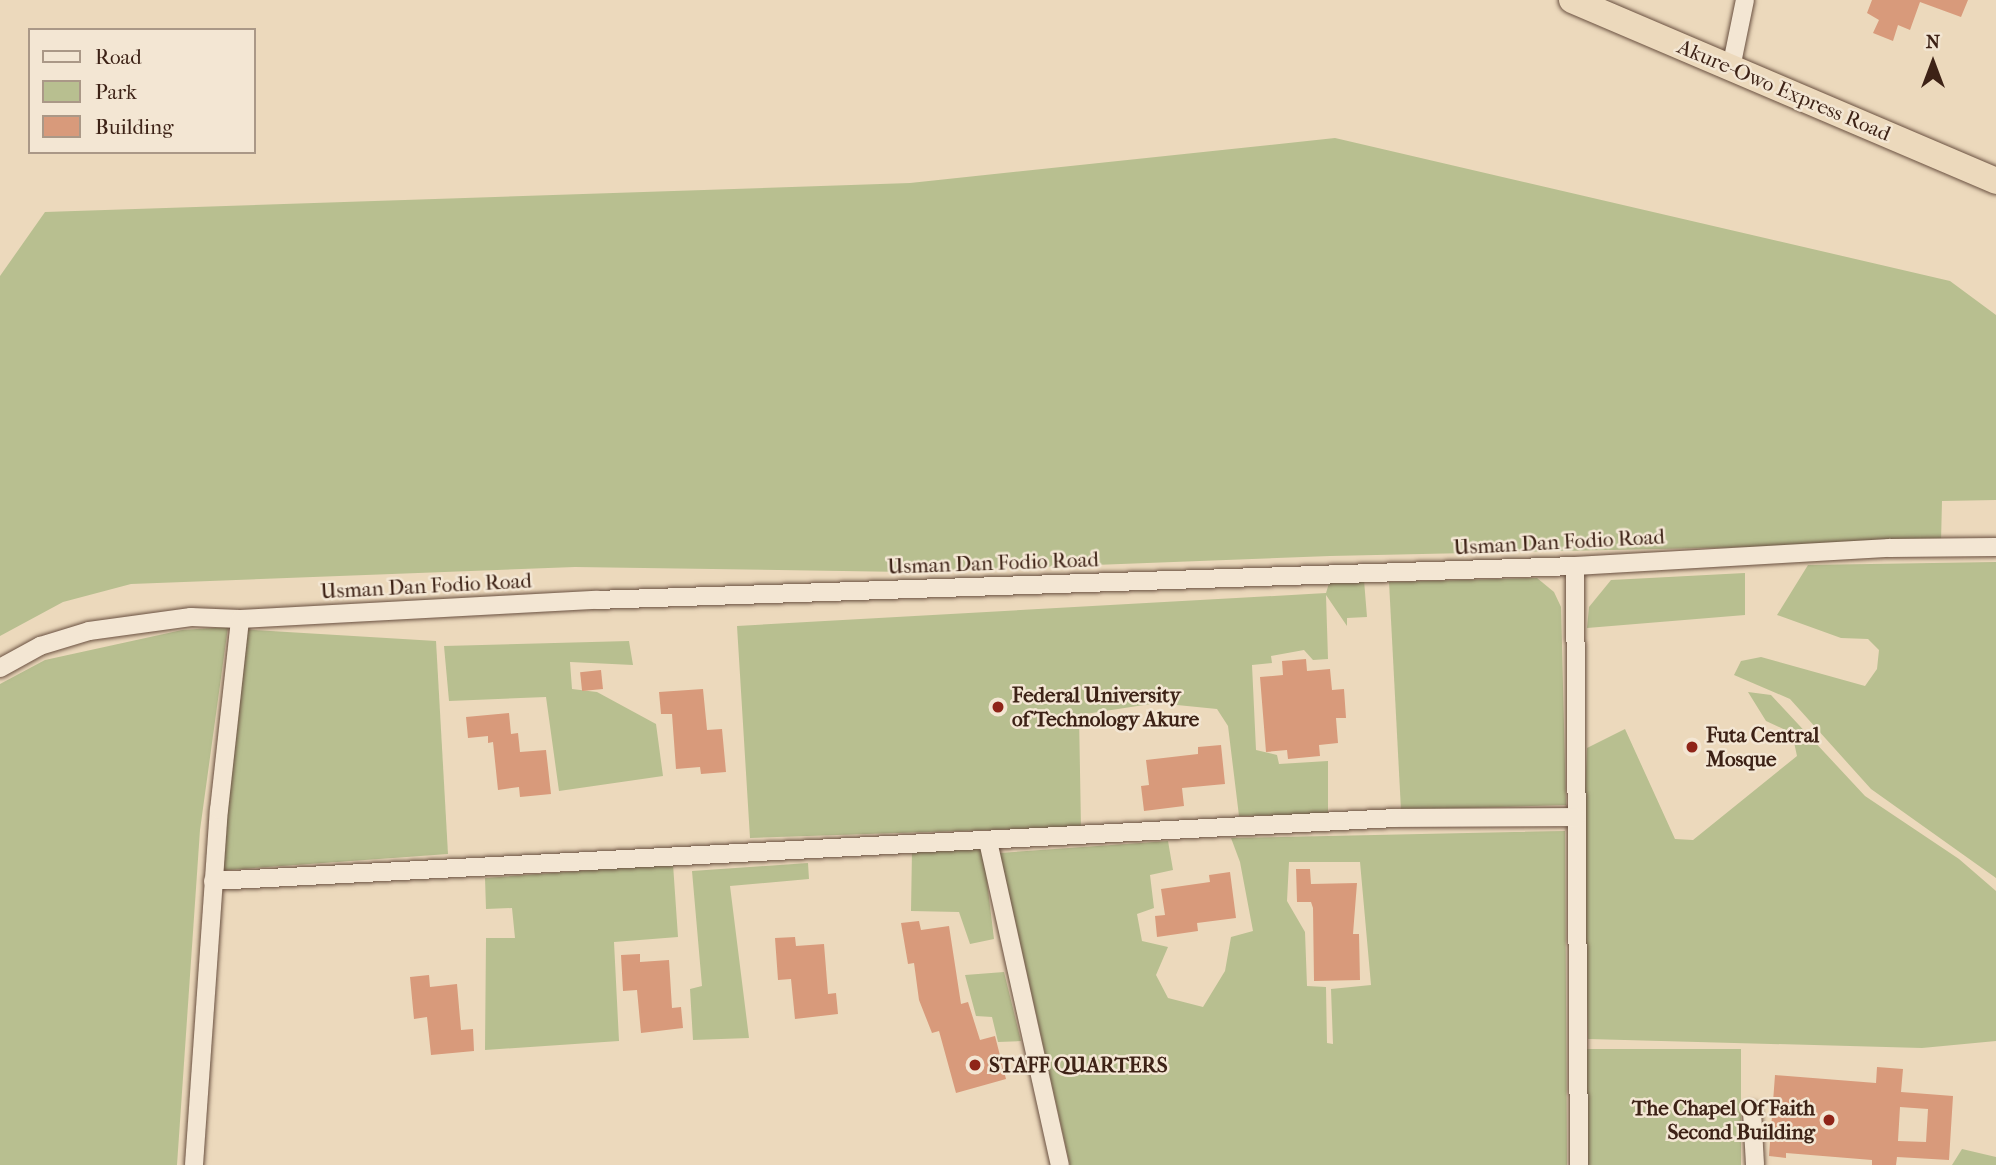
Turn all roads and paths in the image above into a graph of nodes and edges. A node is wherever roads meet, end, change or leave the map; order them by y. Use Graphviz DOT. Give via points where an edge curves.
graph roads {
  1 [pos="1572,0"];
  2 [pos="1745,0"];
  3 [pos="1731,68"];
  4 [pos="1996,181"];
  5 [pos="1996,547"];
  6 [pos="1575,566"];
  7 [pos="240,619"];
  8 [pos="0,668"];
  9 [pos="1576,817"];
  10 [pos="988,841"];
  11 [pos="214,881"];
  12 [pos="1752,1111"];
  13 [pos="194,1165"];
  14 [pos="1060,1165"];
  15 [pos="1579,1165"];
  16 [pos="1755,1165"];
  1 -- 3 [label="highway, Akure-Owo Express Road"];
  2 -- 3 [label="street"];
  3 -- 4 [label="highway, Akure-Owo Express Road"];
  5 -- 6 [label="street, Usman Dan Fodio Road" via="1889,548"];
  6 -- 7 [label="street, Usman Dan Fodio Road" via="596,600"];
  6 -- 9 [label="street"];
  7 -- 8 [label="street, Usman Dan Fodio Road" via="145,621 89,631 40,646"];
  7 -- 11 [label="street"];
  9 -- 10 [label="street" via="1394,818"];
  9 -- 15 [label="street"];
  10 -- 11 [label="street"];
  10 -- 14 [label="street"];
  11 -- 13 [label="street"];
  12 -- 16 [label="street"];
}
